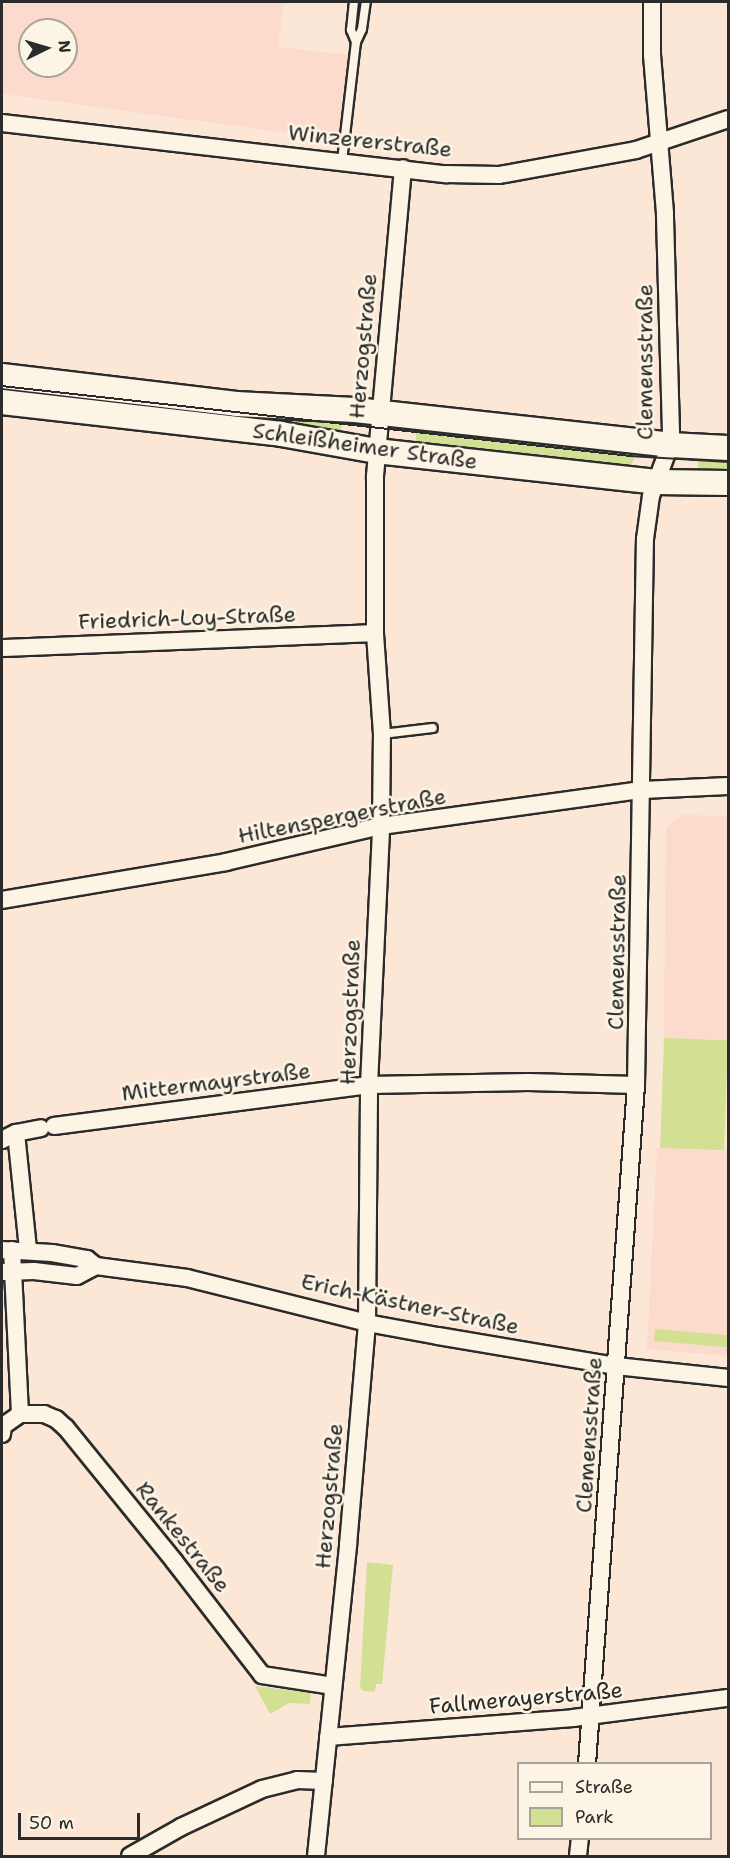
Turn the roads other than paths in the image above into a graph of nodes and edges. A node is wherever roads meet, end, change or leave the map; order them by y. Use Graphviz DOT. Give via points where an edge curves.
graph roads {
  1 [pos="354,2"];
  2 [pos="366,2"];
  3 [pos="652,2"];
  4 [pos="356,42"];
  5 [pos="729,119"];
  6 [pos="2,123"];
  7 [pos="658,143"];
  8 [pos="342,161"];
  9 [pos="403,168"];
  10 [pos="2,376"];
  11 [pos="2,402"];
  12 [pos="380,413"];
  13 [pos="670,445"];
  14 [pos="729,448"];
  15 [pos="376,451"];
  16 [pos="656,482"];
  17 [pos="729,483"];
  18 [pos="375,633"];
  19 [pos="2,648"];
  20 [pos="433,728"];
  21 [pos="382,734"];
  22 [pos="729,786"];
  23 [pos="642,790"];
  24 [pos="381,826"];
  25 [pos="2,900"];
  26 [pos="369,1085"];
  27 [pos="636,1085"];
  28 [pos="9,1136"];
  29 [pos="14,1250"];
  30 [pos="96,1266"];
  31 [pos="7,1272"];
  32 [pos="367,1323"];
  33 [pos="616,1366"];
  34 [pos="729,1378"];
  35 [pos="20,1414"];
  36 [pos="2,1430"];
  37 [pos="333,1686"];
  38 [pos="729,1698"];
  39 [pos="591,1716"];
  40 [pos="328,1737"];
  41 [pos="586,1762"];
  42 [pos="324,1781"];
  43 [pos="580,1840"];
  44 [pos="130,1857"];
  45 [pos="316,1857"];
  46 [pos="578,1857"];
  1 -- 4 [label="lane" via="351,30"];
  2 -- 4 [label="lane"];
  3 -- 7 [label="street, Clemensstraße"];
  4 -- 8 [label="lane"];
  5 -- 7 [label="street, Winzererstraße"];
  6 -- 8 [label="street, Winzererstraße"];
  7 -- 9 [label="street, Winzererstraße" via="500,175"];
  7 -- 13 [label="street, Clemensstraße" via="665,213"];
  8 -- 9 [label="street, Winzererstraße"];
  9 -- 12 [label="street, Herzogstraße"];
  10 -- 12 [label="main road, Schleißheimer Straße" via="236,404"];
  11 -- 15 [label="main road, Schleißheimer Straße" via="281,434"];
  12 -- 13 [label="main road, Schleißheimer Straße"];
  12 -- 15 [label="street, Herzogstraße"];
  13 -- 14 [label="main road, Schleißheimer Straße"];
  13 -- 16 [label="street, Clemensstraße"];
  15 -- 16 [label="main road, Schleißheimer Straße"];
  15 -- 18 [label="street, Herzogstraße"];
  16 -- 17 [label="main road, Schleißheimer Straße"];
  16 -- 23 [label="street, Clemensstraße" via="645,539"];
  18 -- 19 [label="street, Friedrich-Loy-Straße"];
  18 -- 21 [label="street, Herzogstraße"];
  20 -- 21 [label="lane"];
  21 -- 24 [label="street, Herzogstraße"];
  22 -- 23 [label="street, Hiltenspergerstraße"];
  23 -- 24 [label="street, Hiltenspergerstraße"];
  23 -- 27 [label="street, Clemensstraße"];
  24 -- 25 [label="street, Hiltenspergerstraße" via="226,862"];
  24 -- 26 [label="street, Herzogstraße"];
  26 -- 27 [label="street, Mittermayrstraße"];
  26 -- 28 [label="street, Mittermayrstraße" via="47,1127"];
  26 -- 32 [label="street, Herzogstraße"];
  27 -- 33 [label="street, Clemensstraße"];
  28 -- 29 [label="street"];
  29 -- 30 [label="street, Erich-Kästner-Straße" via="87,1260"];
  29 -- 31 [label="street"];
  30 -- 31 [label="street" via="77,1276"];
  30 -- 32 [label="street, Erich-Kästner-Straße" via="187,1278"];
  31 -- 35 [label="street"];
  32 -- 33 [label="street, Erich-Kästner-Straße"];
  32 -- 37 [label="street, Herzogstraße"];
  33 -- 34 [label="street, Erich-Kästner-Straße"];
  33 -- 39 [label="street, Clemensstraße"];
  35 -- 36 [label="street"];
  35 -- 37 [label="street, Rankestraße" via="44,1414 66,1428 262,1675"];
  37 -- 40 [label="street, Herzogstraße"];
  38 -- 39 [label="street, Fallmerayerstraße"];
  39 -- 40 [label="street, Fallmerayerstraße"];
  39 -- 41 [label="street, Clemensstraße"];
  40 -- 42 [label="street, Herzogstraße"];
  42 -- 44 [label="street" via="297,1780 262,1789 181,1827"];
  42 -- 45 [label="street, Herzogstraße"];
  43 -- 46 [label="street"];
}
